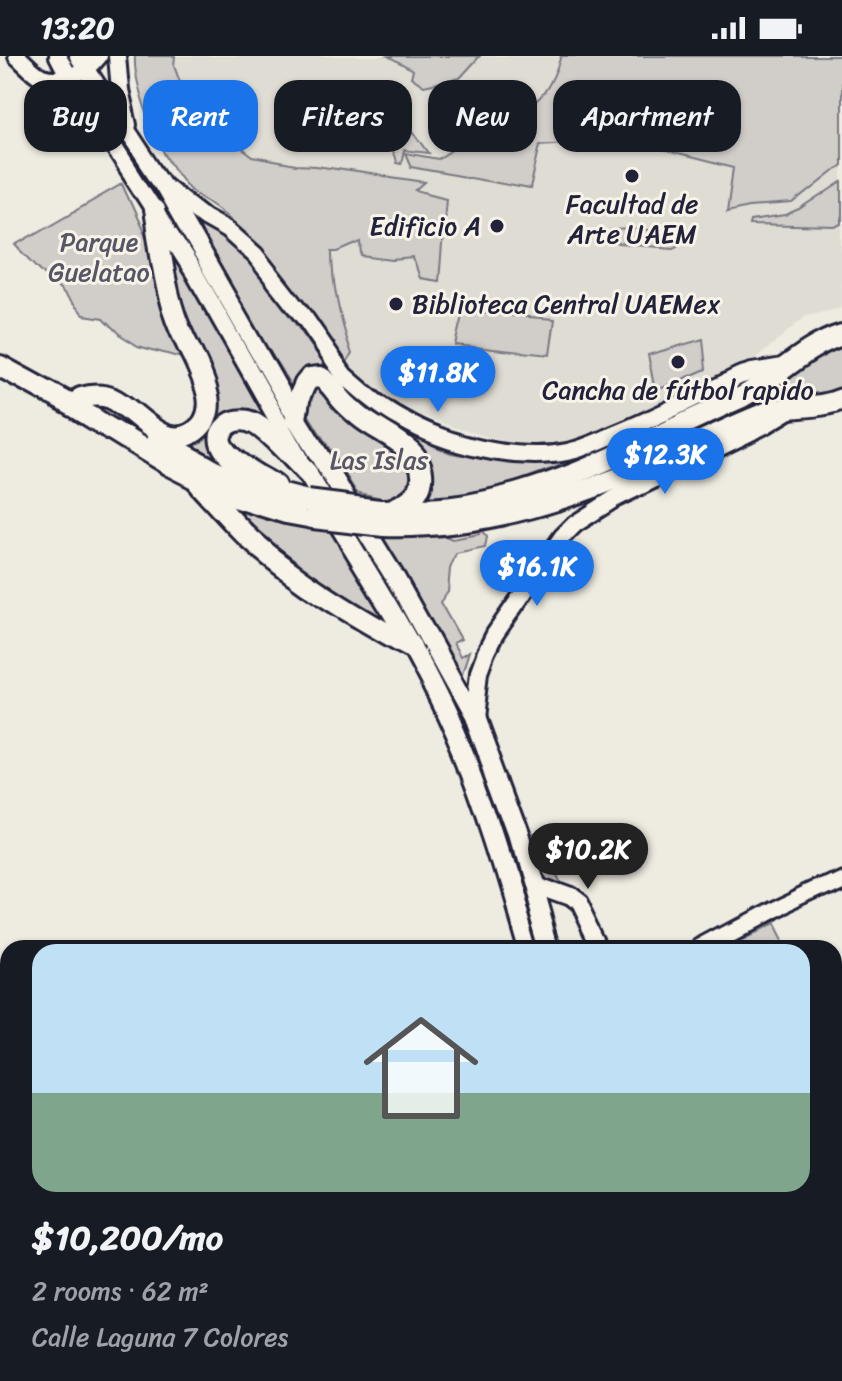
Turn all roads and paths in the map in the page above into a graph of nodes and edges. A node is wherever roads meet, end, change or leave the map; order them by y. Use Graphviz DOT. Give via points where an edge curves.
graph roads {
  1 [pos="17,56"];
  2 [pos="99,56"];
  3 [pos="117,56"];
  4 [pos="63,58"];
  5 [pos="82,62"];
  6 [pos="40,76"];
  7 [pos="69,77"];
  8 [pos="131,138"];
  9 [pos="163,185"];
  10 [pos="154,210"];
  11 [pos="842,335"];
  12 [pos="0,350"];
  13 [pos="0,366"];
  14 [pos="783,367"];
  15 [pos="842,399"];
  16 [pos="794,407"];
  17 [pos="130,418"];
  18 [pos="296,418"];
  19 [pos="307,473"];
  20 [pos="188,475"];
  21 [pos="592,489"];
  22 [pos="610,501"];
  23 [pos="304,505"];
  24 [pos="386,515"];
  25 [pos="411,647"];
  26 [pos="474,720"];
  27 [pos="842,876"];
  28 [pos="532,887"];
  29 [pos="524,940"];
  30 [pos="547,940"];
  31 [pos="593,940"];
  32 [pos="714,940"];
  1 -- 6 [label="main road"];
  2 -- 5 [label="main road"];
  3 -- 8 [label="main road"];
  4 -- 6 [label="main road"];
  4 -- 7 [label="main road"];
  5 -- 7 [label="main road"];
  5 -- 8 [label="main road"];
  6 -- 7 [label="main road"];
  7 -- 10 [label="main road"];
  8 -- 9 [label="main road"];
  9 -- 14 [label="main road" via="255,255 352,383 402,419 473,447 524,454 566,452 658,416 739,376"];
  9 -- 18 [label="main road"];
  10 -- 17 [label="highway" via="174,314 207,389 208,410 196,431 175,438"];
  10 -- 19 [label="main road" via="211,300"];
  11 -- 14 [label="highway"];
  12 -- 17 [label="highway" via="81,398 118,402"];
  13 -- 20 [label="highway"];
  14 -- 24 [label="highway" via="742,397 580,472 480,502"];
  15 -- 16 [label="highway"];
  16 -- 21 [label="highway" via="758,416"];
  16 -- 22 [label="main road"];
  17 -- 23 [label="highway" via="208,467"];
  18 -- 24 [label="highway" via="305,384 312,377 324,378 367,423 412,452 422,469 421,486"];
  18 -- 26 [label="main road" via="396,579"];
  19 -- 23 [label="highway" via="254,423 238,421 223,430 229,457"];
  19 -- 25 [label="main road"];
  20 -- 23 [label="highway" via="286,513"];
  20 -- 25 [label="highway" via="278,563"];
  21 -- 22 [label="highway"];
  21 -- 24 [label="highway" via="455,523 420,527"];
  22 -- 26 [label="main road" via="562,537 495,634 479,671"];
  23 -- 24 [label="highway, bridge"];
  25 -- 29 [label="main road" via="475,782"];
  26 -- 28 [label="main road"];
  27 -- 32 [label="street"];
  28 -- 30 [label="main road"];
  28 -- 31 [label="main road" via="577,907"];
}
